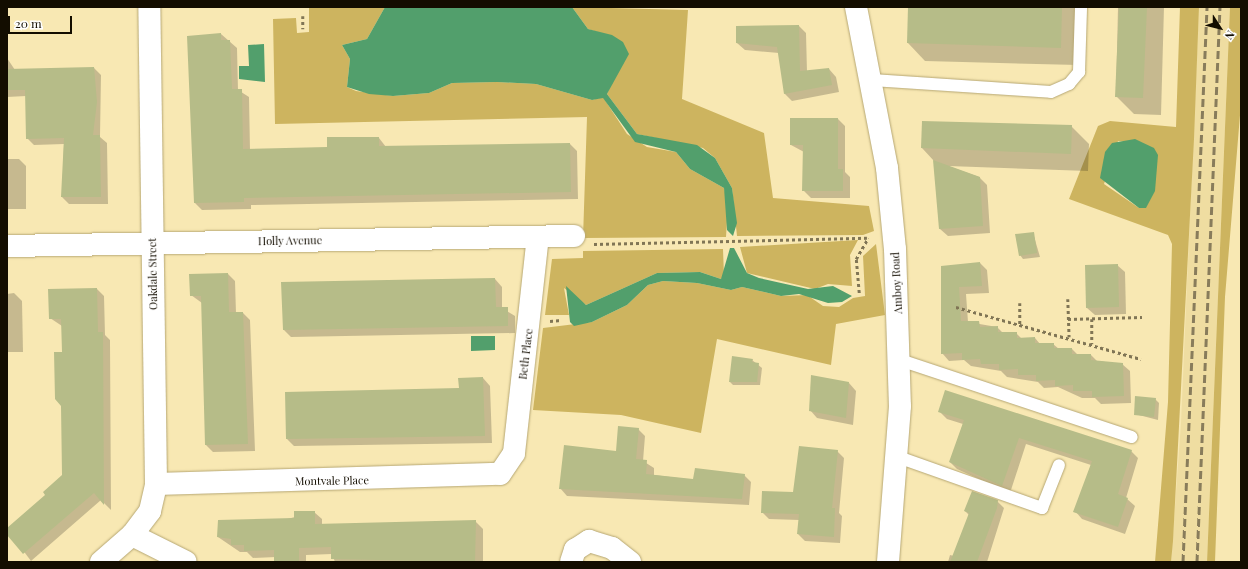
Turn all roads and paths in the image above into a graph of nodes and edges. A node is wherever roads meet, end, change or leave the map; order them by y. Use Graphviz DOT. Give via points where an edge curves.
graph roads {
  1 [pos="149,7"];
  2 [pos="856,7"];
  3 [pos="1081,7"];
  4 [pos="303,16"];
  5 [pos="303,29"];
  6 [pos="872,80"];
  7 [pos="872,236"];
  8 [pos="538,237"];
  9 [pos="867,238"];
  10 [pos="582,240"];
  11 [pos="152,243"];
  12 [pos="7,246"];
  13 [pos="859,293"];
  14 [pos="1068,299"];
  15 [pos="1020,303"];
  16 [pos="956,307"];
  17 [pos="1142,317"];
  18 [pos="1092,318"];
  19 [pos="1068,319"];
  20 [pos="1020,324"];
  21 [pos="1069,337"];
  22 [pos="1092,344"];
  23 [pos="1142,359"];
  24 [pos="900,360"];
  25 [pos="1132,437"];
  26 [pos="898,457"];
  27 [pos="1059,465"];
  28 [pos="506,469"];
  29 [pos="156,484"];
  30 [pos="132,535"];
  31 [pos="101,562"];
  32 [pos="186,562"];
  33 [pos="572,562"];
  34 [pos="630,562"];
  35 [pos="888,562"];
  1 -- 11 [label="street, Oakdale Street"];
  2 -- 6 [label="street, Amboy Road"];
  3 -- 6 [label="lane" via="1079,72 1069,84 1051,92"];
  4 -- 5 [label="path"];
  6 -- 24 [label="street, Amboy Road" via="896,249"];
  7 -- 9 [label="path"];
  8 -- 10 [label="street, Holly Avenue"];
  8 -- 11 [label="street, Holly Avenue"];
  8 -- 28 [label="street, Beth Place" via="514,453"];
  9 -- 10 [label="path"];
  9 -- 13 [label="path" via="856,259"];
  11 -- 12 [label="street, Holly Avenue"];
  11 -- 29 [label="street, Oakdale Street"];
  14 -- 19 [label="path"];
  15 -- 20 [label="path"];
  16 -- 20 [label="path"];
  17 -- 18 [label="path"];
  18 -- 19 [label="path"];
  18 -- 22 [label="path"];
  19 -- 21 [label="path"];
  20 -- 21 [label="path"];
  21 -- 22 [label="path"];
  22 -- 23 [label="path"];
  24 -- 25 [label="lane"];
  24 -- 26 [label="street, Amboy Road"];
  26 -- 27 [label="lane" via="1042,508"];
  26 -- 35 [label="street, Amboy Road"];
  28 -- 29 [label="street, Montvale Place" via="491,477"];
  29 -- 30 [label="street, Oakdale Street" via="150,511"];
  30 -- 31 [label="street, Oakdale Street"];
  30 -- 32 [label="street"];
  33 -- 34 [label="street" via="575,550 589,541 612,548"];
}
